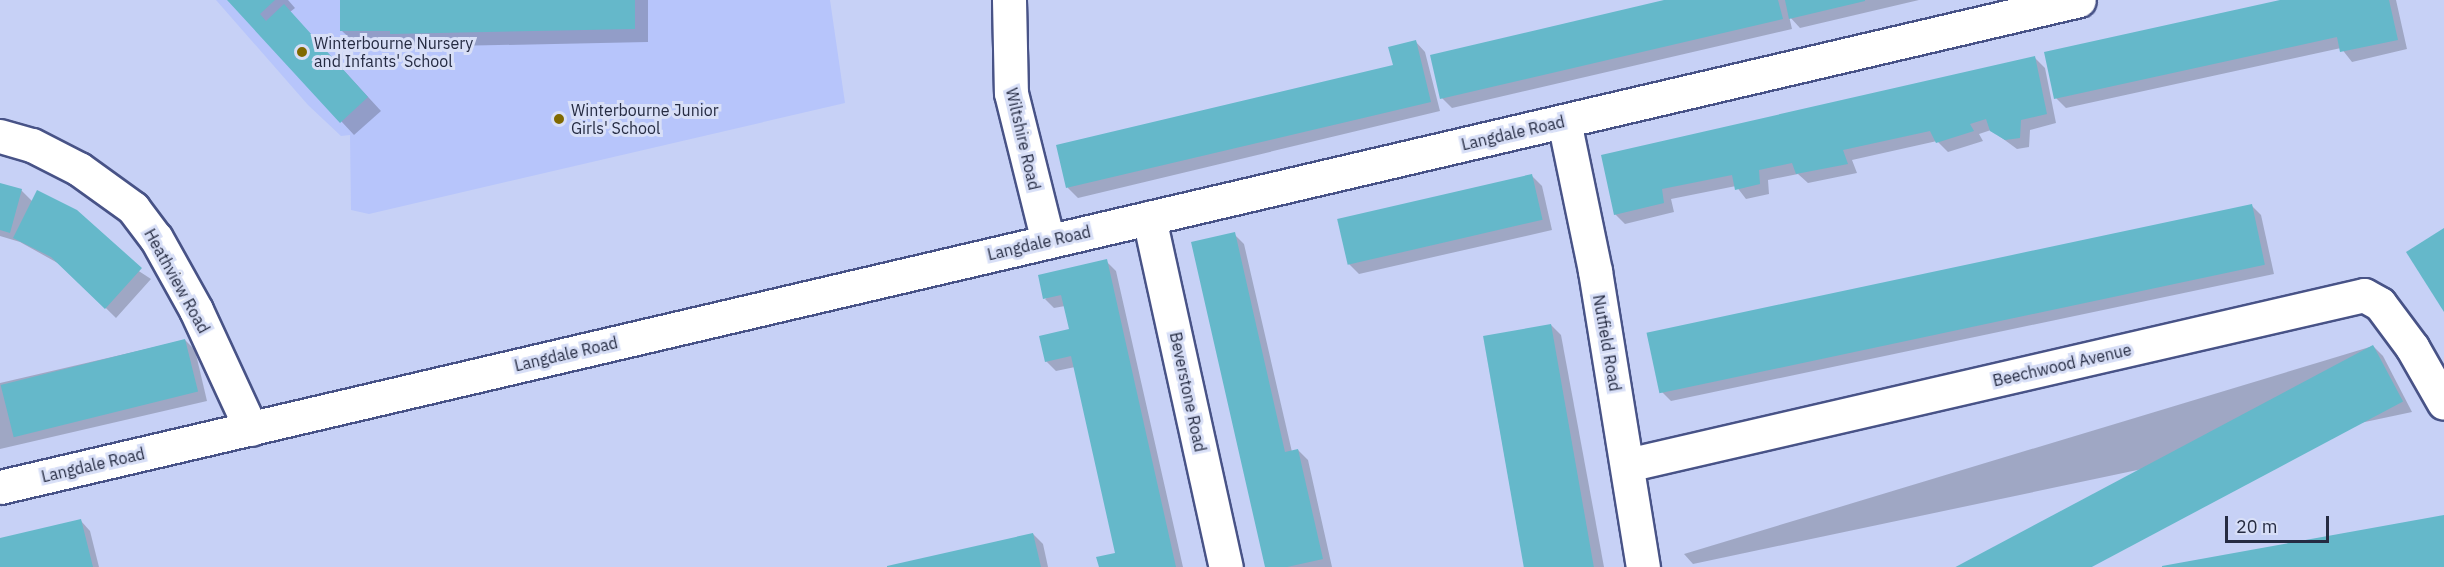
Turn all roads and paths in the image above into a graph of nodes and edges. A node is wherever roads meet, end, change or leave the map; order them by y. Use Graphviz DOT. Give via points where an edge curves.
graph roads {
  1 [pos="1009,0"];
  2 [pos="2079,0"];
  3 [pos="1564,121"];
  4 [pos="0,136"];
  5 [pos="1149,218"];
  6 [pos="1048,241"];
  7 [pos="2444,403"];
  8 [pos="251,429"];
  9 [pos="1627,465"];
  10 [pos="0,487"];
  11 [pos="1226,567"];
  12 [pos="1643,567"];
  1 -- 6 [label="street, Wiltshire Road" via="1011,93"];
  2 -- 3 [label="street, Langdale Road"];
  3 -- 5 [label="street, Langdale Road"];
  3 -- 9 [label="street, Nutfield Road"];
  4 -- 8 [label="street, Heathview Road" via="32,145 79,169 133,208 156,238 186,291"];
  5 -- 6 [label="street, Langdale Road"];
  5 -- 11 [label="street, Beverstone Road"];
  6 -- 8 [label="street, Langdale Road"];
  7 -- 9 [label="street, Beechwood Avenue" via="2412,347 2380,304 2364,295"];
  8 -- 10 [label="street, Langdale Road"];
  9 -- 12 [label="street, Nutfield Road"];
}
